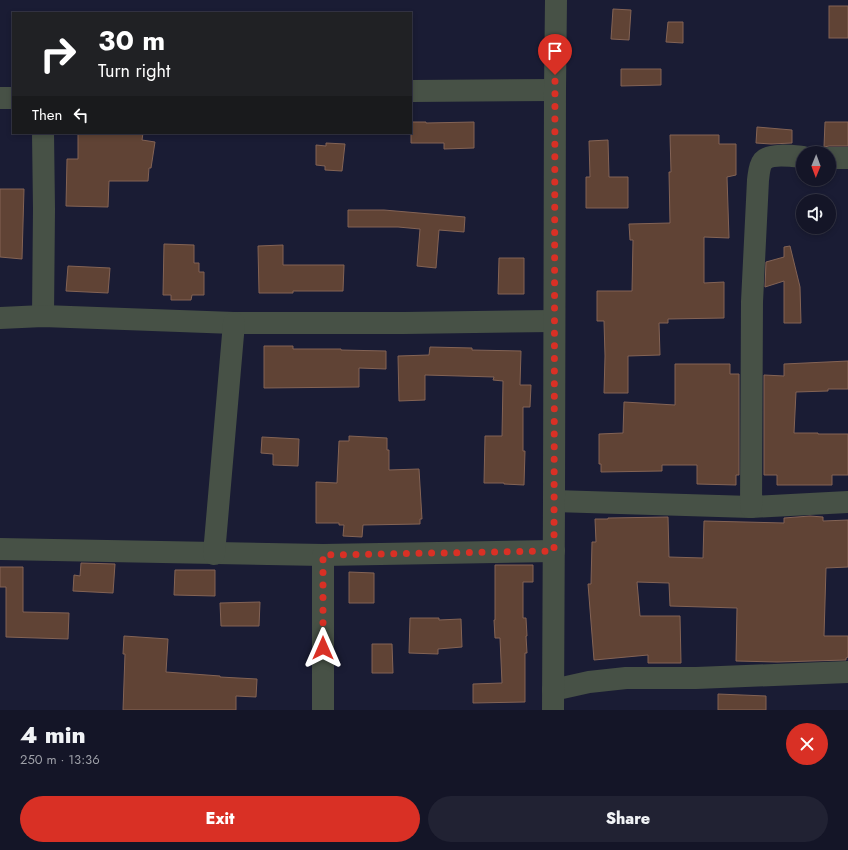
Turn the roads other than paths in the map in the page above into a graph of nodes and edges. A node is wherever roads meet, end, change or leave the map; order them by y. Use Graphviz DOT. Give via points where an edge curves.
graph roads {
  1 [pos="556,0"];
  2 [pos="555,90"];
  3 [pos="412,91"];
  4 [pos="0,98"];
  5 [pos="12,98"];
  6 [pos="43,134"];
  7 [pos="796,157"];
  8 [pos="836,158"];
  9 [pos="848,158"];
  10 [pos="43,316"];
  11 [pos="0,318"];
  12 [pos="554,321"];
  13 [pos="234,323"];
  14 [pos="554,501"];
  15 [pos="848,502"];
  16 [pos="751,507"];
  17 [pos="0,549"];
  18 [pos="554,551"];
  19 [pos="214,554"];
  20 [pos="323,555"];
  21 [pos="848,672"];
  22 [pos="553,700"];
  23 [pos="323,710"];
  1 -- 2 [label="street"];
  2 -- 3 [label="street"];
  2 -- 12 [label="street"];
  4 -- 5 [label="street"];
  6 -- 10 [label="street"];
  7 -- 16 [label="street" via="768,157 760,167 758,180 752,302"];
  8 -- 9 [label="street"];
  10 -- 11 [label="street"];
  10 -- 13 [label="street"];
  12 -- 13 [label="street"];
  12 -- 14 [label="street"];
  13 -- 19 [label="street"];
  14 -- 16 [label="street"];
  14 -- 18 [label="street"];
  15 -- 16 [label="street"];
  17 -- 19 [label="street"];
  18 -- 20 [label="street"];
  18 -- 22 [label="street"];
  19 -- 20 [label="street"];
  20 -- 23 [label="street"];
  21 -- 22 [label="street" via="626,678 589,682"];
}
